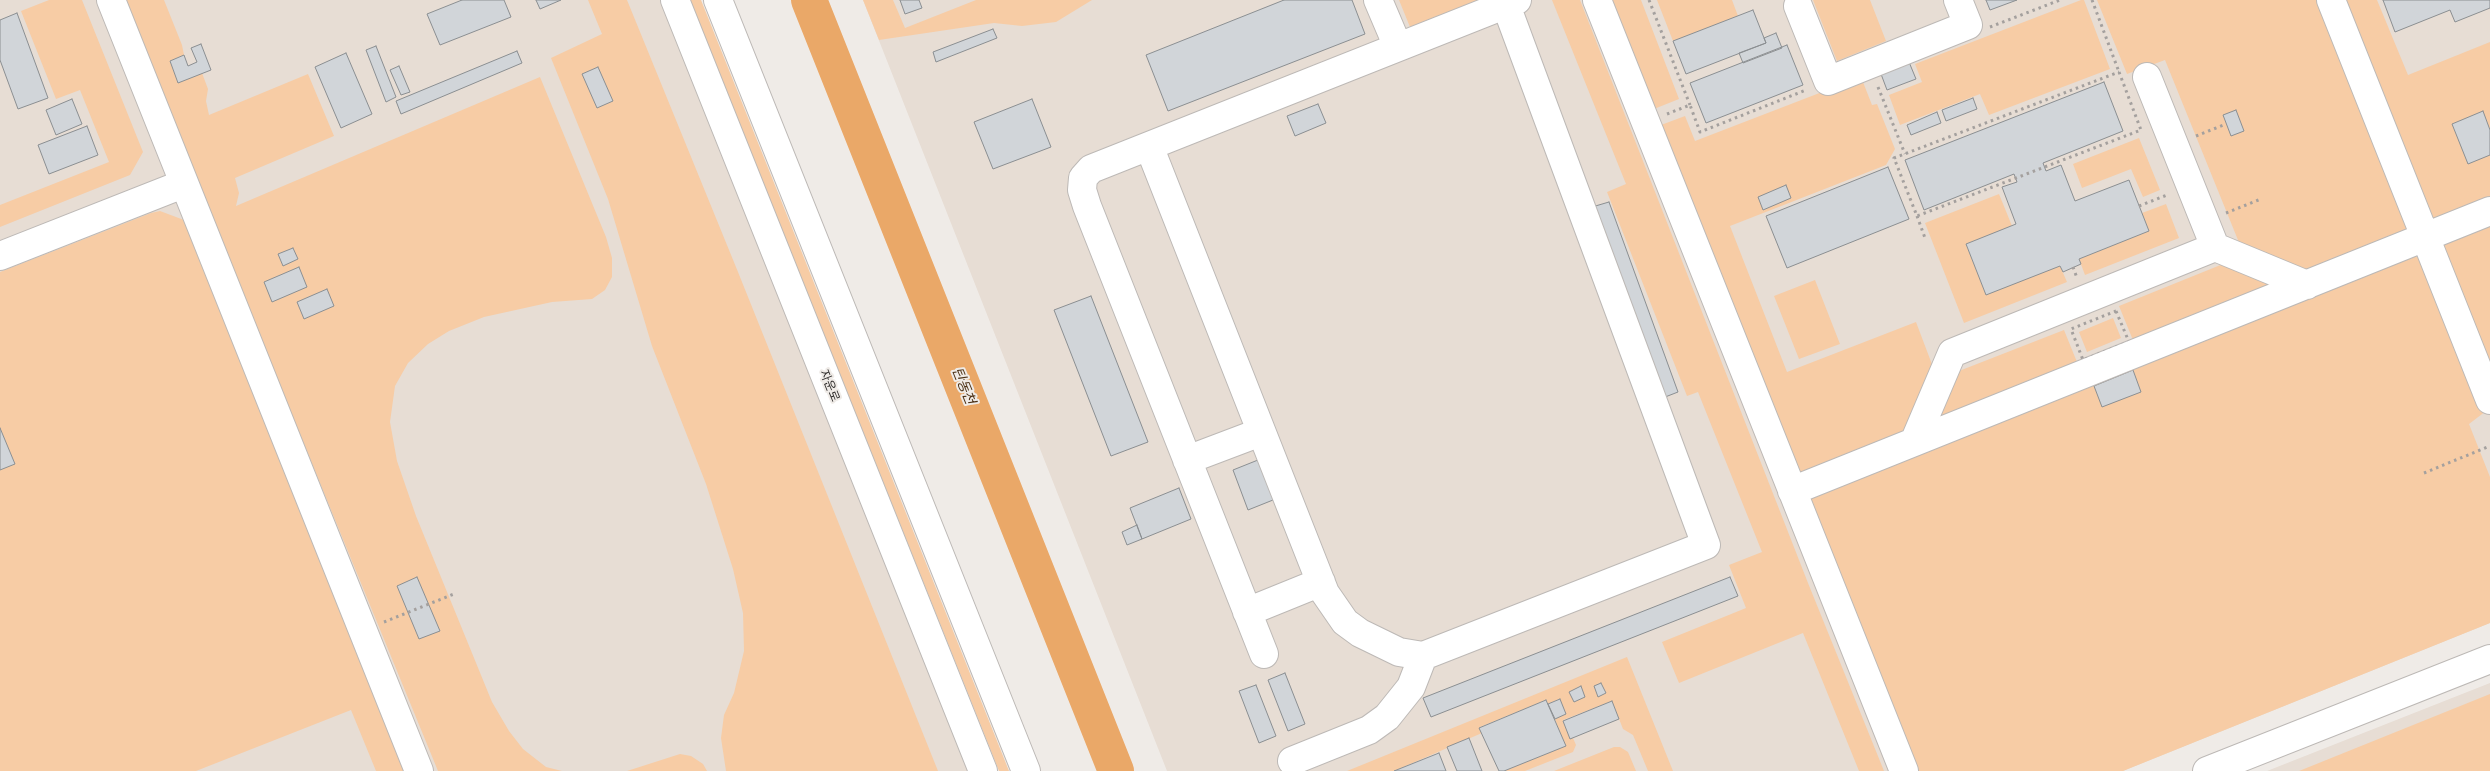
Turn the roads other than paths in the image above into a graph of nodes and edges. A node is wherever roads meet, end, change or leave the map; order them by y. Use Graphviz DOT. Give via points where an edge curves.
graph roads {
  1 [pos="111,0"];
  2 [pos="675,0"];
  3 [pos="718,0"];
  4 [pos="1597,0"];
  5 [pos="1958,0"];
  6 [pos="2331,0"];
  7 [pos="1369,2"];
  8 [pos="1511,2"];
  9 [pos="1798,6"];
  10 [pos="1398,47"];
  11 [pos="2147,77"];
  12 [pos="1149,146"];
  13 [pos="183,184"];
  14 [pos="2490,211"];
  15 [pos="2424,237"];
  16 [pos="2215,247"];
  17 [pos="0,256"];
  18 [pos="2307,285"];
  19 [pos="2490,400"];
  20 [pos="1261,432"];
  21 [pos="1915,440"];
  22 [pos="1187,460"];
  23 [pos="1792,491"];
  24 [pos="1321,582"];
  25 [pos="1247,612"];
  26 [pos="1264,654"];
  27 [pos="1424,656"];
  28 [pos="2490,659"];
  29 [pos="1292,761"];
  30 [pos="419,771"];
  31 [pos="983,771"];
  32 [pos="1026,771"];
  33 [pos="1904,771"];
  34 [pos="2207,771"];
  1 -- 13 [label="street"];
  2 -- 31 [label="street, 자운로"];
  3 -- 32 [label="street"];
  4 -- 23 [label="street"];
  5 -- 9 [label="street" via="1968,25 1828,81"];
  6 -- 15 [label="street"];
  7 -- 10 [label="street"];
  8 -- 10 [label="street"];
  8 -- 27 [label="street" via="1706,546"];
  10 -- 12 [label="street"];
  11 -- 16 [label="street"];
  12 -- 20 [label="street"];
  12 -- 22 [label="street" via="1092,169 1083,178 1082,190"];
  13 -- 17 [label="street"];
  13 -- 30 [label="street"];
  14 -- 15 [label="street"];
  15 -- 18 [label="street"];
  15 -- 19 [label="street"];
  16 -- 18 [label="street"];
  16 -- 21 [label="street" via="1952,353"];
  18 -- 21 [label="street"];
  20 -- 22 [label="street"];
  20 -- 24 [label="street"];
  21 -- 23 [label="street"];
  22 -- 25 [label="street"];
  23 -- 33 [label="street"];
  24 -- 25 [label="street"];
  24 -- 27 [label="street" via="1334,607 1360,633 1398,652"];
  25 -- 26 [label="street"];
  27 -- 29 [label="street" via="1411,687 1387,717 1368,730"];
  28 -- 34 [label="street"];
}
